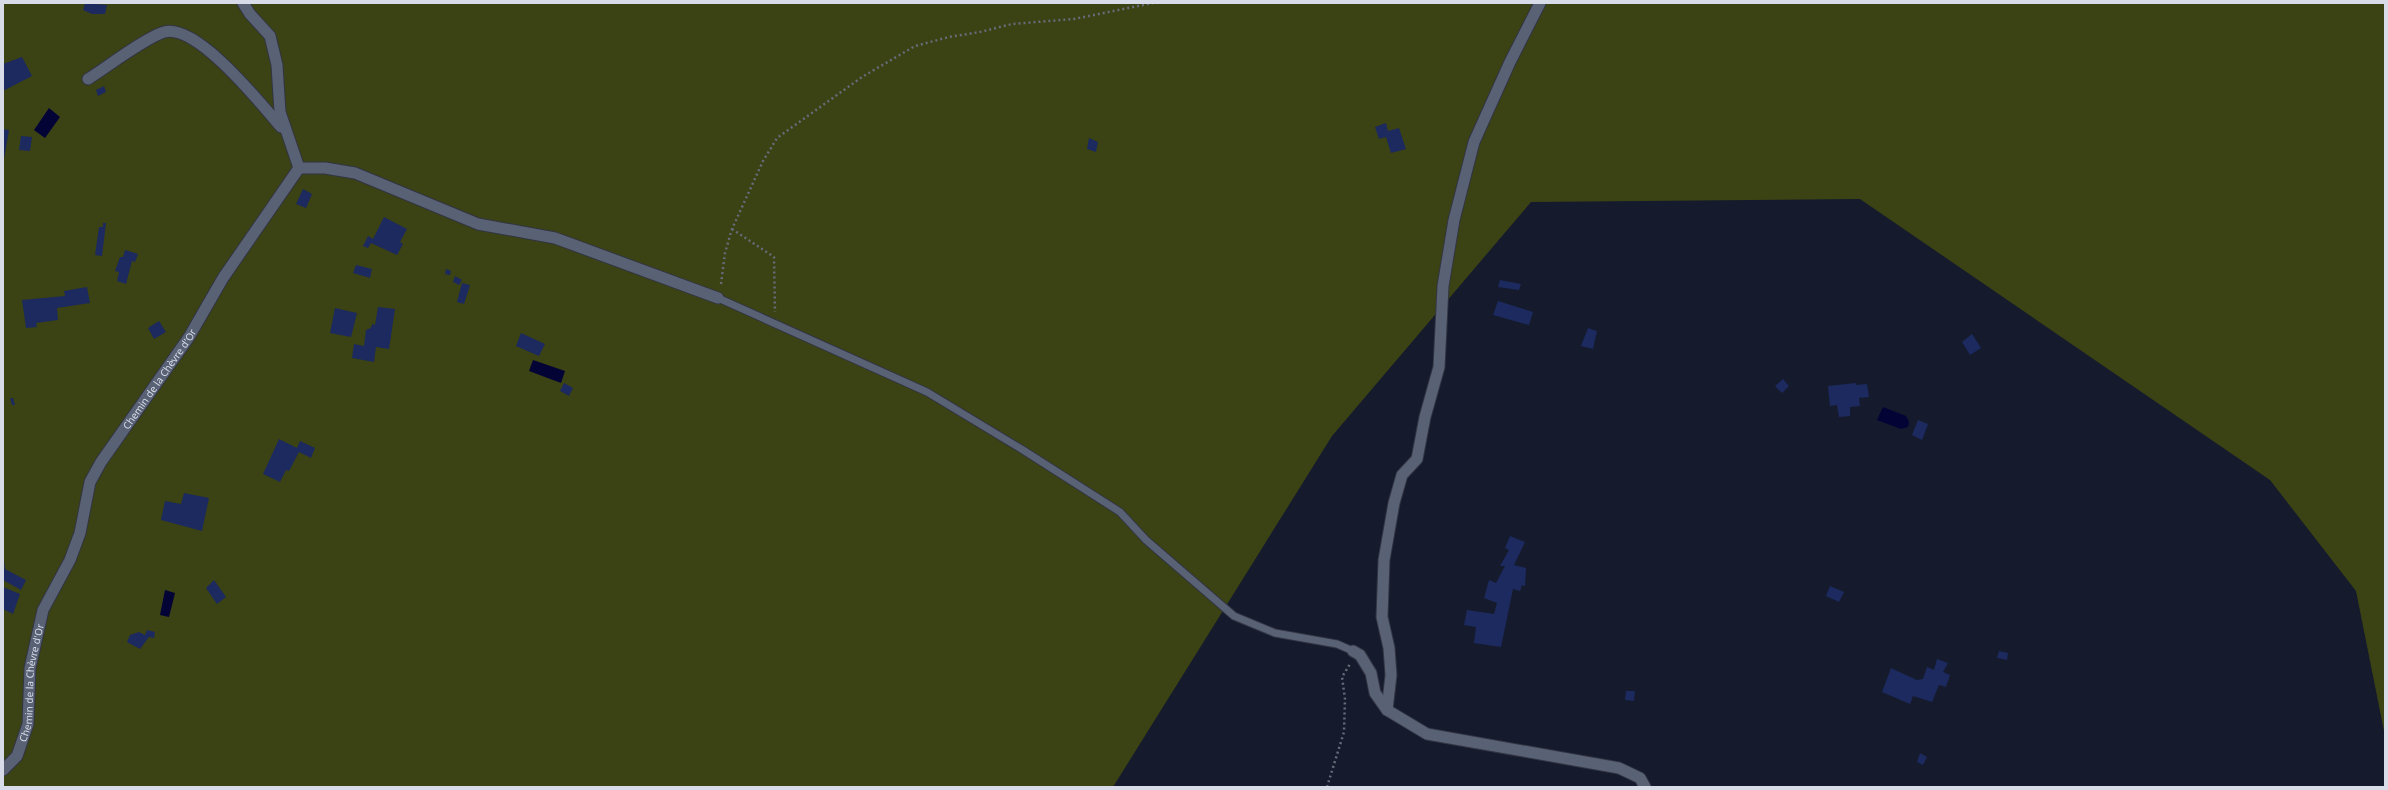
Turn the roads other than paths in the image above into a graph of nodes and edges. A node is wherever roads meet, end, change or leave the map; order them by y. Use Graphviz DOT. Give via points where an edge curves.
graph roads {
  1 [pos="244,3"];
  2 [pos="1540,3"];
  3 [pos="88,79"];
  4 [pos="285,127"];
  5 [pos="299,168"];
  6 [pos="718,298"];
  7 [pos="1355,652"];
  8 [pos="1386,710"];
  9 [pos="3,770"];
  10 [pos="1645,787"];
  1 -- 4 [label="street" via="250,14 270,36 277,65 280,112"];
  2 -- 8 [label="street" via="1474,142 1454,220 1443,286 1439,367 1417,459 1402,475 1400,482 1384,560 1382,617 1389,648 1391,675"];
  3 -- 4 [label="street" via="151,38 164,32 175,31 193,40 234,72 281,127"];
  4 -- 5 [label="street"];
  5 -- 6 [label="street" via="324,168 355,173 478,224 555,238"];
  5 -- 9 [label="street, Chemin de la Chèvre d'Or" via="223,278 190,337 105,456 90,482 80,533 70,560 43,610 30,668 28,724 17,756"];
  6 -- 7 [label="lane" via="927,392 1036,458 1120,512 1146,540 1234,616 1275,633 1337,644"];
  7 -- 8 [label="street" via="1360,655 1371,673 1374,693"];
  8 -- 10 [label="street" via="1427,734 1619,768 1640,778"];
}
